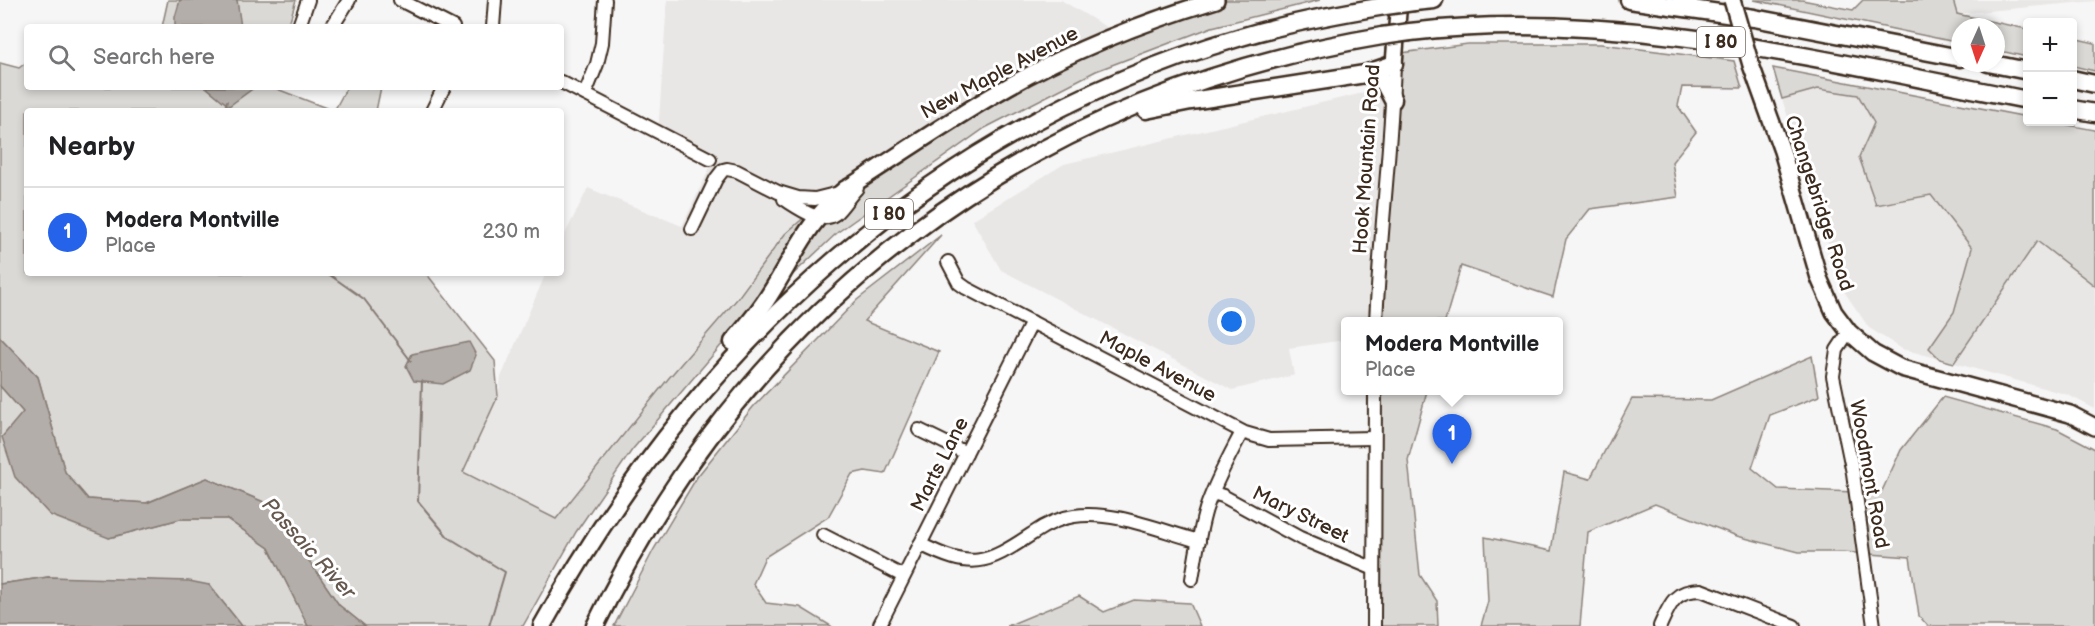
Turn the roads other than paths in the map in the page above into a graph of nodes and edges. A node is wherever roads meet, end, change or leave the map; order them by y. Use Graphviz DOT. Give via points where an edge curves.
graph roads {
  1 [pos="308,0"];
  2 [pos="349,0"];
  3 [pos="400,0"];
  4 [pos="495,0"];
  5 [pos="605,0"];
  6 [pos="1216,0"];
  7 [pos="1434,0"];
  8 [pos="1629,0"];
  9 [pos="1732,0"];
  10 [pos="1399,3"];
  11 [pos="300,24"];
  12 [pos="334,24"];
  13 [pos="447,24"];
  14 [pos="493,24"];
  15 [pos="1951,56"];
  16 [pos="1394,64"];
  17 [pos="2005,66"];
  18 [pos="2023,69"];
  19 [pos="1365,74"];
  20 [pos="2077,80"];
  21 [pos="564,84"];
  22 [pos="2095,84"];
  23 [pos="442,90"];
  24 [pos="585,94"];
  25 [pos="2023,99"];
  26 [pos="1393,100"];
  27 [pos="434,108"];
  28 [pos="2077,110"];
  29 [pos="2095,113"];
  30 [pos="1063,139"];
  31 [pos="710,159"];
  32 [pos="876,169"];
  33 [pos="768,187"];
  34 [pos="846,189"];
  35 [pos="818,217"];
  36 [pos="692,230"];
  37 [pos="948,262"];
  38 [pos="1376,317"];
  39 [pos="1032,322"];
  40 [pos="1849,332"];
  41 [pos="1375,395"];
  42 [pos="2095,427"];
  43 [pos="919,430"];
  44 [pos="1242,432"];
  45 [pos="1374,438"];
  46 [pos="966,453"];
  47 [pos="651,456"];
  48 [pos="1213,493"];
  49 [pos="823,536"];
  50 [pos="1198,541"];
  51 [pos="920,544"];
  52 [pos="1372,568"];
  53 [pos="903,576"];
  54 [pos="1192,579"];
  55 [pos="880,624"];
  56 [pos="542,626"];
  57 [pos="595,626"];
  58 [pos="1374,626"];
  59 [pos="1660,626"];
  60 [pos="1794,626"];
  61 [pos="1874,626"];
  1 -- 11 [label="street"];
  2 -- 12 [label="street"];
  3 -- 13 [label="street"];
  4 -- 14 [label="street"];
  5 -- 24 [label="street" via="602,43"];
  6 -- 32 [label="main road, New Maple Avenue" via="1116,35 1035,72"];
  7 -- 10 [label="highway, I 80"];
  8 -- 15 [label="highway, I 80" via="1754,18"];
  9 -- 40 [label="main road, Changebridge Road, bridge" via="1819,278 1836,315"];
  10 -- 16 [label="main road, Hook Mountain Road"];
  10 -- 47 [label="highway, I 80" via="1267,29 1185,55 1075,100 990,146 899,206 823,269 745,344"];
  16 -- 19 [label="highway"];
  16 -- 26 [label="street, Hook Mountain Road"];
  17 -- 18 [label="highway"];
  19 -- 26 [label="highway" via="1383,81"];
  19 -- 30 [label="highway" via="1173,104"];
  20 -- 22 [label="highway"];
  21 -- 24 [label="street"];
  23 -- 27 [label="street"];
  24 -- 31 [label="street"];
  25 -- 30 [label="highway, I 80, bridge" via="1664,33 1576,26 1462,27 1382,36 1301,52 1221,74 1140,103"];
  26 -- 38 [label="street, Hook Mountain Road"];
  28 -- 29 [label="highway"];
  30 -- 57 [label="highway, I 80" via="988,181 917,230 850,284 787,344 730,409 680,477 633,550"];
  32 -- 34 [label="main road, New Maple Avenue"];
  32 -- 35 [label="street, New Maple Avenue" via="837,212 828,218"];
  33 -- 34 [label="street" via="807,199 832,196"];
  33 -- 35 [label="street"];
  33 -- 36 [label="street" via="737,171 723,170"];
  34 -- 35 [label="highway"];
  35 -- 47 [label="highway" via="802,237 762,308"];
  37 -- 39 [label="street, Maple Avenue" via="966,288"];
  39 -- 44 [label="street, Maple Avenue"];
  39 -- 46 [label="street, Marts Lane"];
  40 -- 42 [label="main road, Changebridge Road" via="1873,354 1901,368 2062,412"];
  40 -- 61 [label="street, Woodmont Road" via="1837,350 1833,376 1853,473"];
  41 -- 45 [label="street"];
  43 -- 46 [label="street"];
  44 -- 45 [label="street, Maple Avenue" via="1269,440"];
  44 -- 48 [label="street"];
  45 -- 52 [label="street"];
  46 -- 51 [label="street, Marts Lane"];
  47 -- 56 [label="highway, I 80" via="598,531"];
  48 -- 50 [label="street"];
  48 -- 52 [label="street, Mary Street" via="1300,538"];
  49 -- 53 [label="street"];
  50 -- 51 [label="street" via="1120,519 1086,514 1042,527 998,555 978,561 957,560"];
  50 -- 54 [label="street"];
  51 -- 53 [label="street, Marts Lane"];
  52 -- 58 [label="street"];
  53 -- 55 [label="street, Marts Lane"];
  59 -- 60 [label="street" via="1670,603 1690,590 1701,590"];
}
